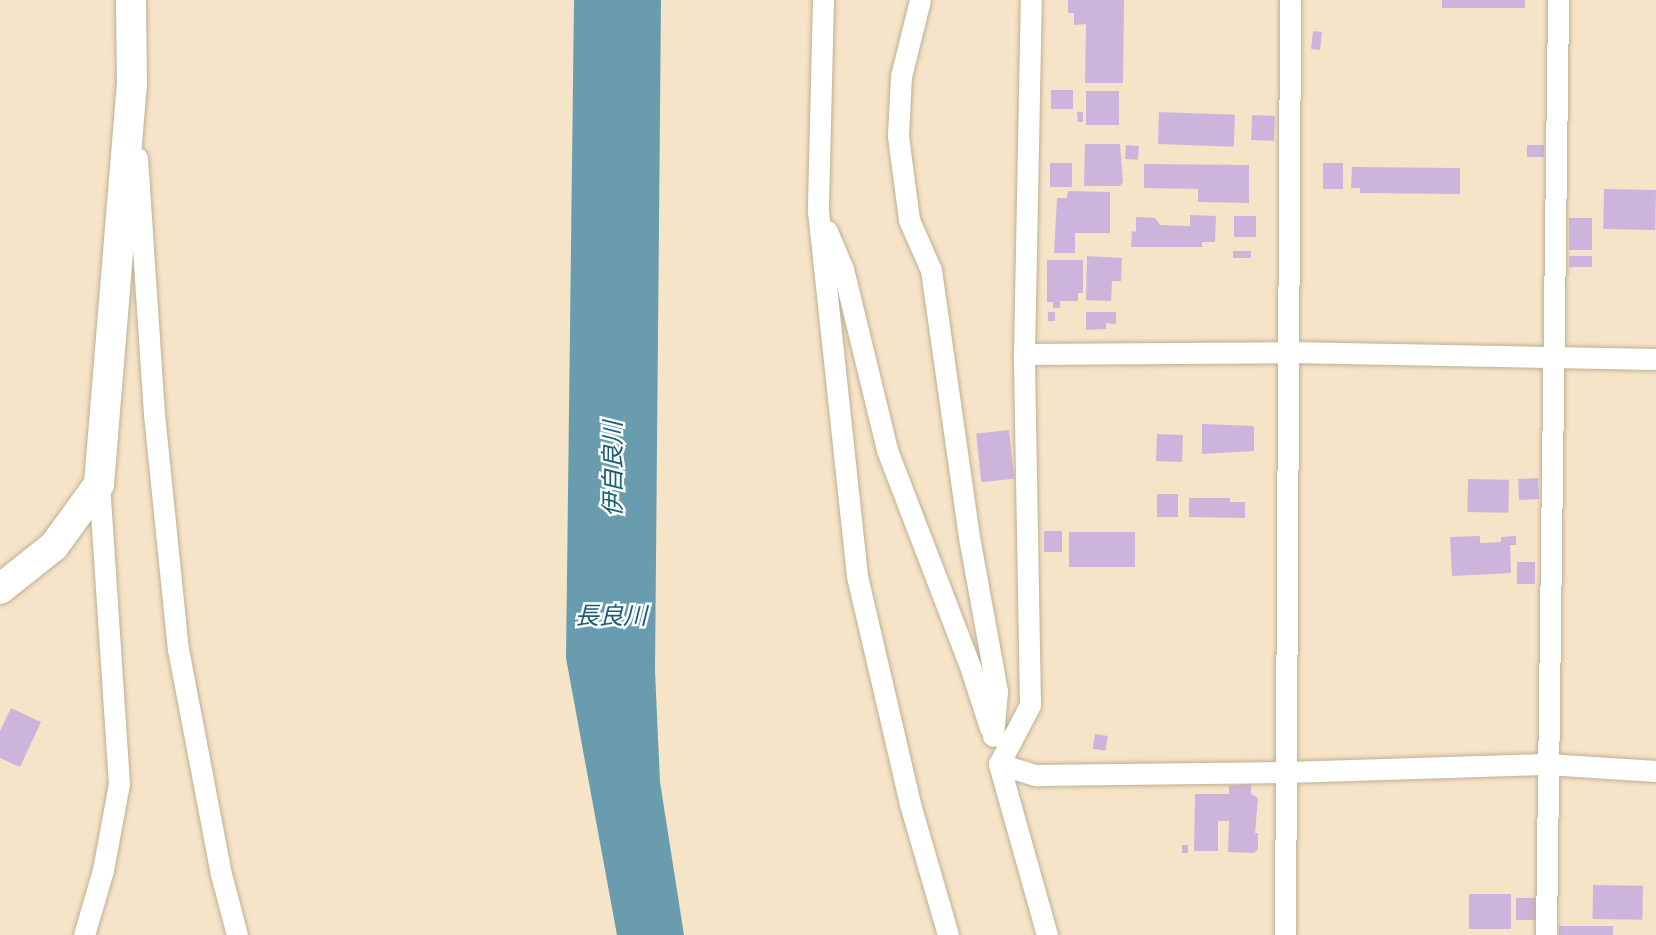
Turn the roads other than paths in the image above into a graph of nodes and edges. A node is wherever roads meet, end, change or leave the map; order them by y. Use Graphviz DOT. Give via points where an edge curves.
graph roads {
  1 [pos="131,0"];
  2 [pos="823,0"];
  3 [pos="919,0"];
  4 [pos="1031,0"];
  5 [pos="1290,0"];
  6 [pos="1558,0"];
  7 [pos="132,86"];
  8 [pos="818,211"];
  9 [pos="1289,352"];
  10 [pos="1024,354"];
  11 [pos="1555,359"];
  12 [pos="1656,359"];
  13 [pos="99,484"];
  14 [pos="0,589"];
  15 [pos="993,736"];
  16 [pos="999,764"];
  17 [pos="1546,764"];
  18 [pos="1656,771"];
  19 [pos="1287,772"];
  20 [pos="96,901"];
  21 [pos="84,935"];
  22 [pos="101,935"];
  23 [pos="237,935"];
  24 [pos="948,935"];
  25 [pos="1047,935"];
  26 [pos="1285,935"];
  27 [pos="1546,935"];
  1 -- 7 [label="street"];
  2 -- 8 [label="street"];
  3 -- 15 [label="street" via="901,76 898,135 909,220 932,270 969,537 997,691"];
  4 -- 10 [label="street"];
  5 -- 9 [label="street"];
  6 -- 11 [label="street"];
  7 -- 13 [label="street"];
  7 -- 23 [label="street" via="154,414 178,649"];
  8 -- 15 [label="street" via="843,268 887,450"];
  8 -- 24 [label="street" via="857,576 910,804"];
  9 -- 10 [label="street"];
  9 -- 11 [label="street"];
  9 -- 19 [label="street"];
  10 -- 16 [label="street" via="1030,705"];
  11 -- 12 [label="street"];
  11 -- 17 [label="street"];
  13 -- 14 [label="street" via="54,546"];
  13 -- 20 [label="street" via="119,784"];
  15 -- 16 [label="street"];
  16 -- 19 [label="street" via="1036,775"];
  16 -- 25 [label="street"];
  17 -- 18 [label="street"];
  17 -- 19 [label="street"];
  17 -- 27 [label="street"];
  19 -- 26 [label="street"];
  20 -- 21 [label="street"];
  20 -- 22 [label="street"];
}
